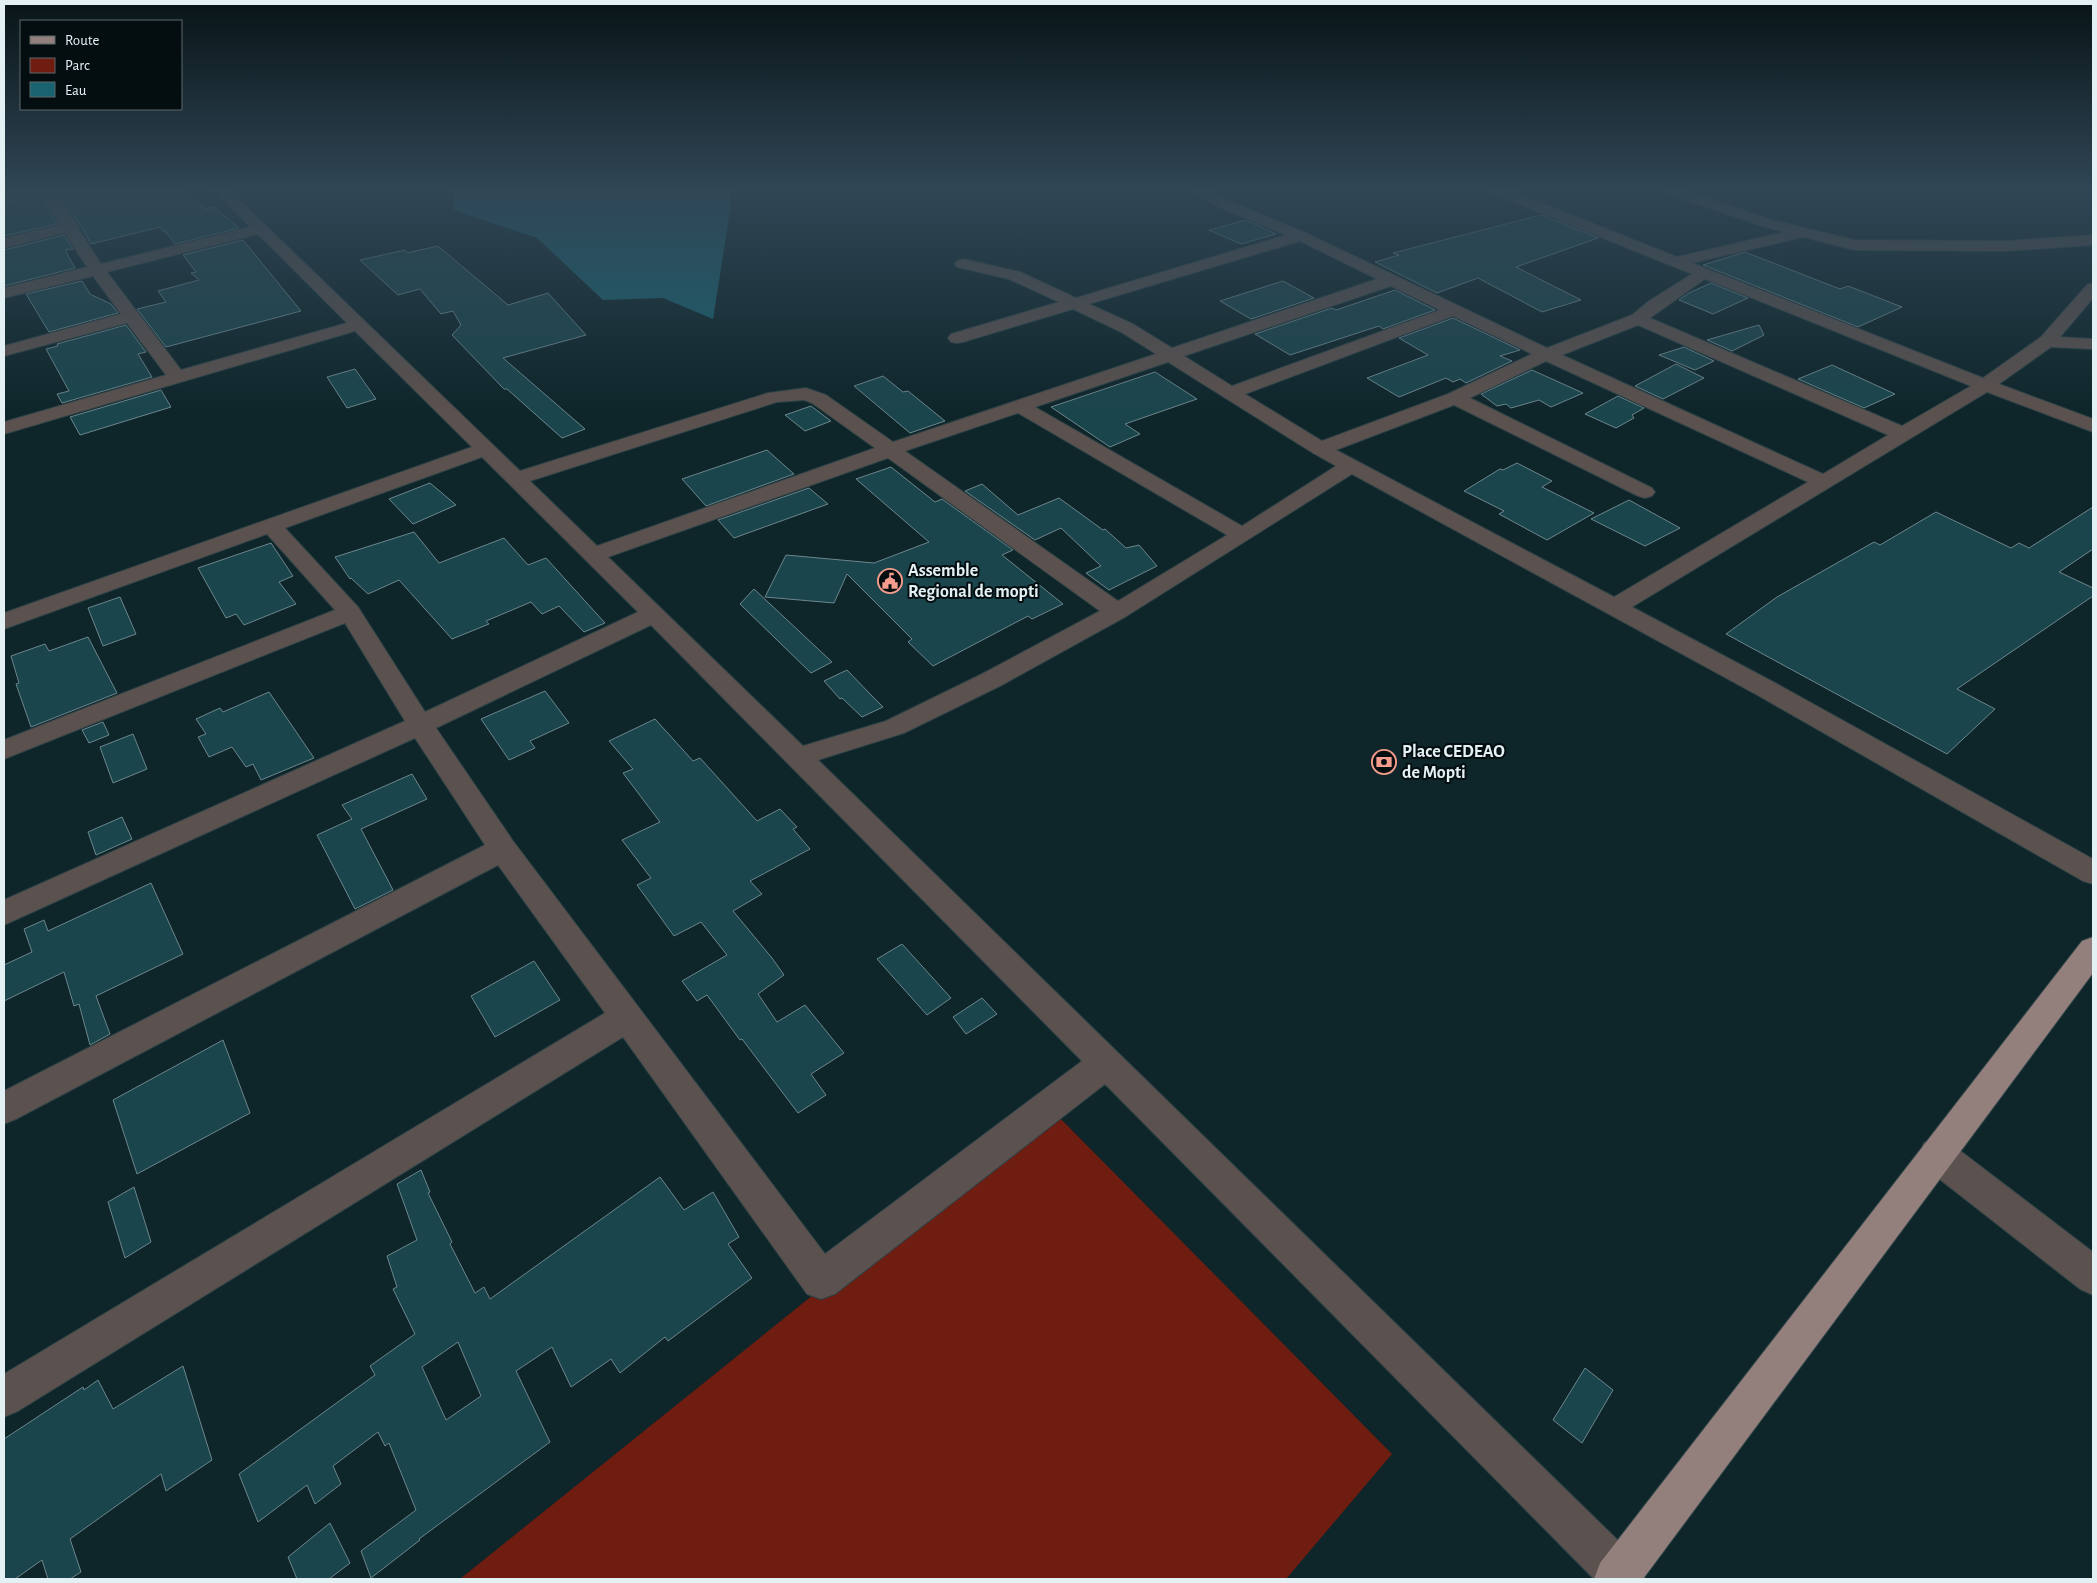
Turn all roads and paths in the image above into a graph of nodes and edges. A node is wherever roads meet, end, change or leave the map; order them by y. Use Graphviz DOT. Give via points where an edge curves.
graph roads {
  1 [pos="93,264"];
  2 [pos="122,264"];
  3 [pos="296,264"];
  4 [pos="963,264"];
  5 [pos="1206,264"];
  6 [pos="1358,264"];
  7 [pos="1684,264"];
  8 [pos="97,270"];
  9 [pos="1705,272"];
  10 [pos="1391,280"];
  11 [pos="2093,288"];
  12 [pos="4,293"];
  13 [pos="1073,303"];
  14 [pos="1454,310"];
  15 [pos="132,316"];
  16 [pos="1638,319"];
  17 [pos="357,324"];
  18 [pos="957,338"];
  19 [pos="2047,341"];
  20 [pos="2093,344"];
  21 [pos="4,351"];
  22 [pos="1170,355"];
  23 [pos="1547,355"];
  24 [pos="177,377"];
  25 [pos="1985,385"];
  26 [pos="1231,393"];
  27 [pos="1455,398"];
  28 [pos="1020,406"];
  29 [pos="2093,426"];
  30 [pos="4,428"];
  31 [pos="1903,434"];
  32 [pos="1320,449"];
  33 [pos="484,450"];
  34 [pos="890,450"];
  35 [pos="1352,465"];
  36 [pos="515,480"];
  37 [pos="1824,482"];
  38 [pos="1645,492"];
  39 [pos="270,526"];
  40 [pos="1242,535"];
  41 [pos="592,554"];
  42 [pos="1615,607"];
  43 [pos="350,612"];
  44 [pos="1117,612"];
  45 [pos="654,614"];
  46 [pos="4,621"];
  47 [pos="420,725"];
  48 [pos="4,750"];
  49 [pos="798,757"];
  50 [pos="503,849"];
  51 [pos="2093,873"];
  52 [pos="4,913"];
  53 [pos="2093,950"];
  54 [pos="627,1017"];
  55 [pos="1106,1063"];
  56 [pos="4,1108"];
  57 [pos="1936,1155"];
  58 [pos="2093,1276"];
  59 [pos="4,1397"];
  60 [pos="1618,1577"];
  1 -- 8 [label="street"];
  2 -- 8 [label="street"];
  3 -- 17 [label="street"];
  4 -- 13 [label="street" via="1014,274"];
  5 -- 13 [label="street"];
  6 -- 10 [label="street"];
  7 -- 9 [label="street"];
  8 -- 12 [label="street"];
  8 -- 15 [label="street"];
  9 -- 16 [label="street"];
  9 -- 25 [label="street"];
  10 -- 14 [label="street"];
  10 -- 22 [label="street"];
  11 -- 19 [label="street"];
  13 -- 18 [label="street"];
  13 -- 22 [label="street" via="1127,328"];
  14 -- 23 [label="street"];
  14 -- 26 [label="street"];
  15 -- 21 [label="street"];
  15 -- 24 [label="street"];
  16 -- 23 [label="street"];
  16 -- 31 [label="street"];
  17 -- 24 [label="street"];
  17 -- 33 [label="street"];
  19 -- 20 [label="street"];
  19 -- 25 [label="street"];
  22 -- 26 [label="street"];
  22 -- 28 [label="street"];
  23 -- 27 [label="street"];
  23 -- 37 [label="street"];
  24 -- 30 [label="street"];
  25 -- 29 [label="street"];
  25 -- 31 [label="street"];
  26 -- 32 [label="street"];
  27 -- 32 [label="street"];
  27 -- 38 [label="street"];
  28 -- 34 [label="street"];
  28 -- 40 [label="street"];
  31 -- 37 [label="street"];
  32 -- 35 [label="street"];
  33 -- 36 [label="street"];
  33 -- 39 [label="street"];
  34 -- 36 [label="street" via="819,399 806,394 790,395 775,397"];
  34 -- 41 [label="street"];
  34 -- 44 [label="street"];
  35 -- 40 [label="street"];
  35 -- 42 [label="street"];
  36 -- 41 [label="street"];
  37 -- 42 [label="street"];
  39 -- 43 [label="street"];
  39 -- 46 [label="street"];
  40 -- 44 [label="street"];
  41 -- 45 [label="street"];
  42 -- 51 [label="street"];
  43 -- 47 [label="street"];
  43 -- 48 [label="street"];
  44 -- 49 [label="street" via="895,727"];
  45 -- 47 [label="street"];
  45 -- 49 [label="street"];
  47 -- 50 [label="street"];
  47 -- 52 [label="street"];
  49 -- 55 [label="street"];
  50 -- 54 [label="street"];
  50 -- 56 [label="street"];
  53 -- 57 [label="main road"];
  54 -- 55 [label="street" via="821,1280"];
  54 -- 59 [label="street"];
  55 -- 60 [label="street"];
  57 -- 58 [label="street"];
  57 -- 60 [label="main road"];
}
